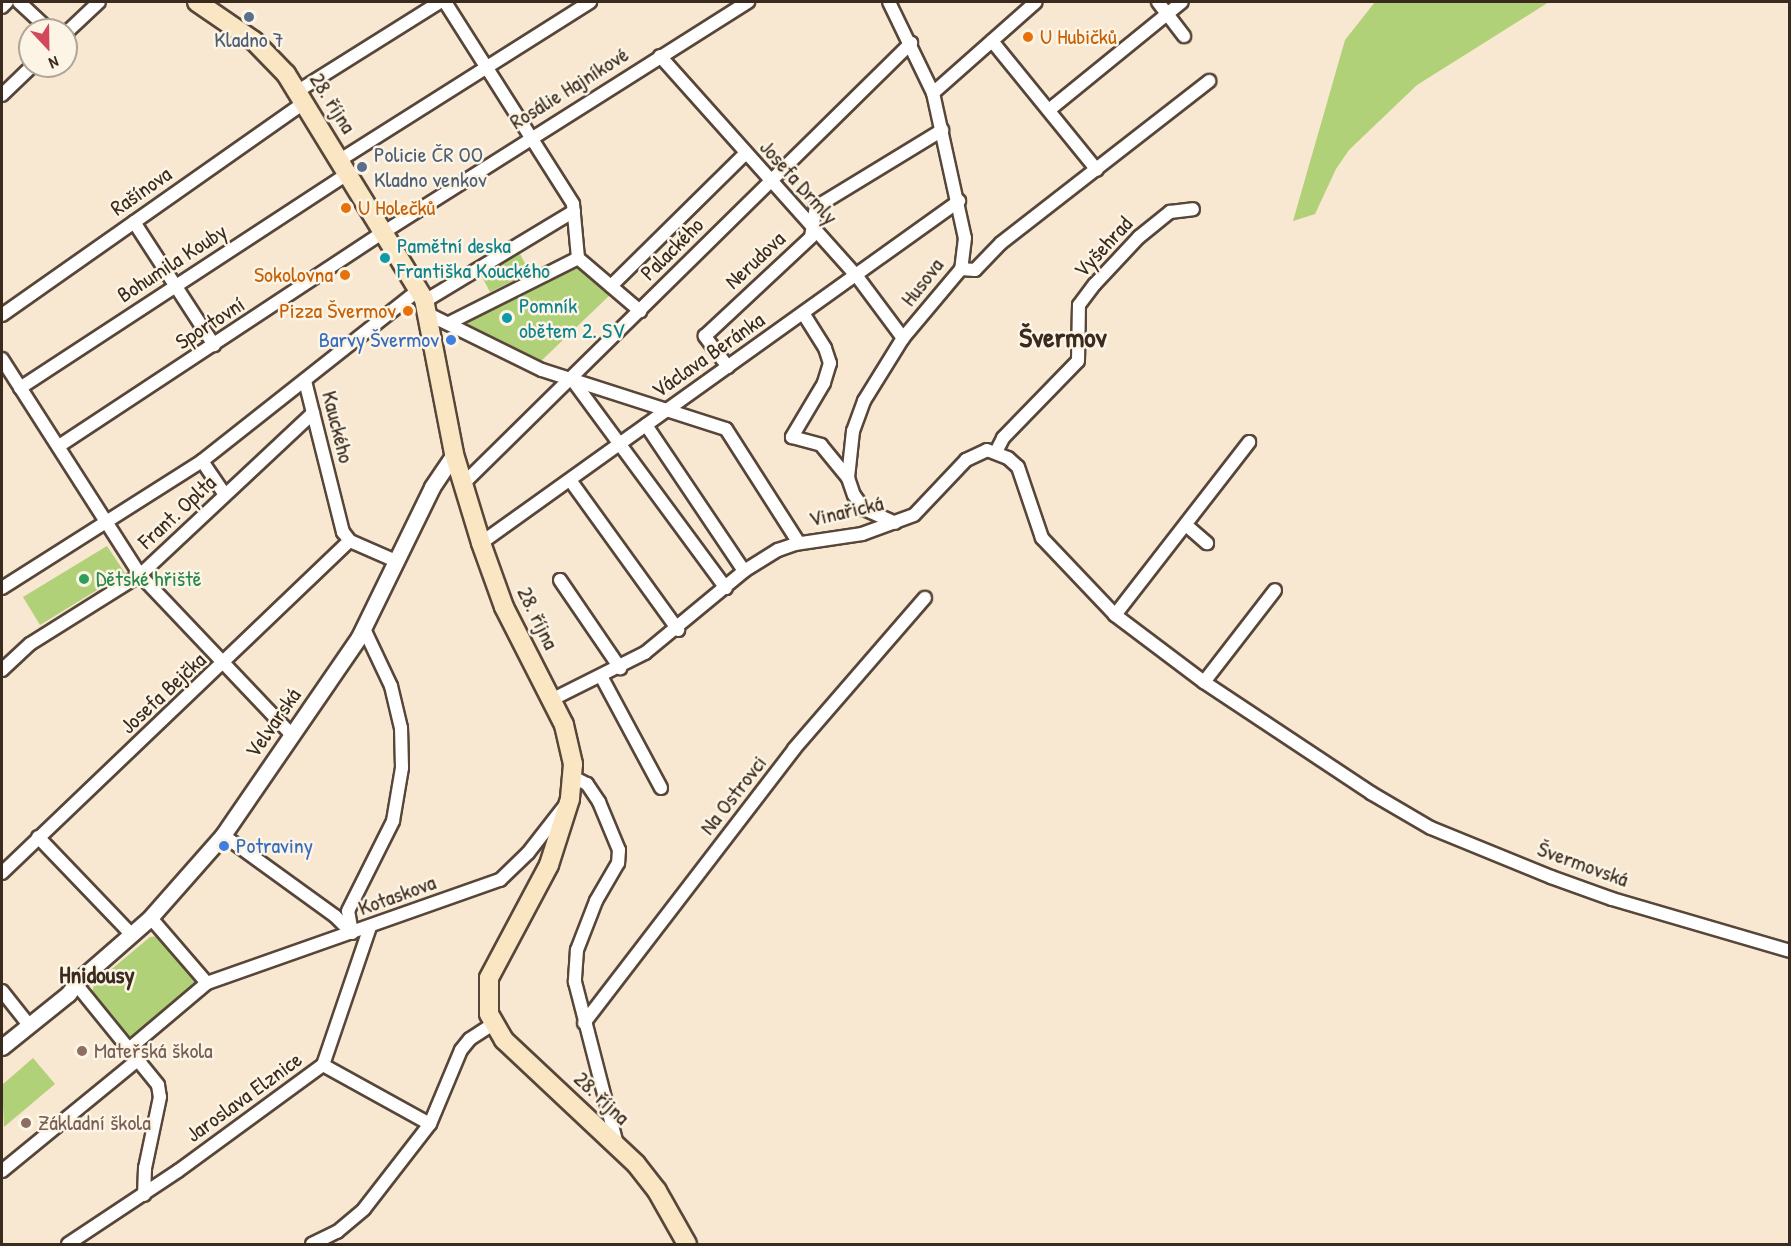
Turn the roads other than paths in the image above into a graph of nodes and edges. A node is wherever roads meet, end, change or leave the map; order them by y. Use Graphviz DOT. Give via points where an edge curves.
graph roads {
  1 [pos="7,2"];
  2 [pos="19,2"];
  3 [pos="99,2"];
  4 [pos="197,2"];
  5 [pos="440,2"];
  6 [pos="445,2"];
  7 [pos="590,2"];
  8 [pos="748,2"];
  9 [pos="890,2"];
  10 [pos="1036,2"];
  11 [pos="1158,2"];
  12 [pos="1182,2"];
  13 [pos="2,7"];
  14 [pos="1168,13"];
  15 [pos="37,18"];
  16 [pos="78,22"];
  17 [pos="1184,36"];
  18 [pos="992,41"];
  19 [pos="910,43"];
  20 [pos="660,56"];
  21 [pos="487,66"];
  22 [pos="20,78"];
  23 [pos="1209,81"];
  24 [pos="933,93"];
  25 [pos="2,95"];
  26 [pos="301,97"];
  27 [pos="1049,110"];
  28 [pos="942,130"];
  29 [pos="531,137"];
  30 [pos="745,154"];
  31 [pos="344,167"];
  32 [pos="1097,170"];
  33 [pos="771,182"];
  34 [pos="958,201"];
  35 [pos="1193,209"];
  36 [pos="574,211"];
  37 [pos="134,222"];
  38 [pos="812,229"];
  39 [pos="384,232"];
  40 [pos="578,258"];
  41 [pos="961,269"];
  42 [pos="856,275"];
  43 [pos="176,286"];
  44 [pos="611,286"];
  45 [pos="424,301"];
  46 [pos="640,311"];
  47 [pos="803,313"];
  48 [pos="2,315"];
  49 [pos="449,322"];
  50 [pos="903,338"];
  51 [pos="214,345"];
  52 [pos="2,359"];
  53 [pos="728,367"];
  54 [pos="571,378"];
  55 [pos="305,381"];
  56 [pos="20,388"];
  57 [pos="666,410"];
  58 [pos="313,413"];
  59 [pos="646,425"];
  60 [pos="1249,442"];
  61 [pos="619,444"];
  62 [pos="59,447"];
  63 [pos="996,452"];
  64 [pos="454,454"];
  65 [pos="202,461"];
  66 [pos="848,478"];
  67 [pos="570,480"];
  68 [pos="462,484"];
  69 [pos="225,495"];
  70 [pos="104,523"];
  71 [pos="895,523"];
  72 [pos="1186,525"];
  73 [pos="350,541"];
  74 [pos="481,543"];
  75 [pos="799,543"];
  76 [pos="1208,543"];
  77 [pos="396,561"];
  78 [pos="744,571"];
  79 [pos="140,575"];
  80 [pos="560,580"];
  81 [pos="2,588"];
  82 [pos="726,588"];
  83 [pos="1275,590"];
  84 [pos="925,598"];
  85 [pos="1115,615"];
  86 [pos="364,629"];
  87 [pos="678,630"];
  88 [pos="223,665"];
  89 [pos="620,668"];
  90 [pos="2,670"];
  91 [pos="601,676"];
  92 [pos="1204,682"];
  93 [pos="554,699"];
  94 [pos="292,735"];
  95 [pos="573,777"];
  96 [pos="660,788"];
  97 [pos="570,799"];
  98 [pos="224,835"];
  99 [pos="38,837"];
  100 [pos="2,873"];
  101 [pos="150,917"];
  102 [pos="370,927"];
  103 [pos="352,933"];
  104 [pos="132,935"];
  105 [pos="1790,951"];
  106 [pos="77,983"];
  107 [pos="207,983"];
  108 [pos="2,991"];
  109 [pos="26,1022"];
  110 [pos="584,1023"];
  111 [pos="493,1024"];
  112 [pos="2,1035"];
  113 [pos="2,1047"];
  114 [pos="130,1048"];
  115 [pos="139,1059"];
  116 [pos="323,1065"];
  117 [pos="430,1124"];
  118 [pos="617,1144"];
  119 [pos="2,1171"];
  120 [pos="144,1195"];
  121 [pos="68,1245"];
  122 [pos="312,1245"];
  123 [pos="687,1245"];
  1 -- 13 [label="street"];
  2 -- 15 [label="street"];
  3 -- 16 [label="street"];
  4 -- 26 [label="main road, 28. října" via="254,40"];
  5 -- 26 [label="street, Rašínova"];
  6 -- 21 [label="street"];
  7 -- 21 [label="street, Bohumila Kouby"];
  8 -- 20 [label="street, Rosálie Hajníkové"];
  9 -- 19 [label="street, Husova"];
  10 -- 18 [label="street"];
  11 -- 14 [label="street"];
  12 -- 14 [label="street"];
  14 -- 17 [label="street"];
  14 -- 27 [label="street"];
  18 -- 24 [label="street"];
  18 -- 27 [label="street"];
  19 -- 24 [label="street, Husova"];
  19 -- 33 [label="street, Palackého"];
  20 -- 29 [label="street, Rosálie Hajníkové"];
  20 -- 30 [label="street, Josefa Drmly"];
  21 -- 29 [label="street"];
  21 -- 31 [label="street, Bohumila Kouby"];
  22 -- 25 [label="street"];
  23 -- 32 [label="street"];
  24 -- 28 [label="street, Husova"];
  26 -- 31 [label="main road, 28. října"];
  26 -- 37 [label="street, Rašínova"];
  27 -- 32 [label="street"];
  28 -- 34 [label="street, Husova"];
  28 -- 38 [label="street, Nerudova" via="816,207"];
  29 -- 36 [label="street"];
  29 -- 39 [label="street, Rosálie Hajníkové"];
  30 -- 33 [label="street, Josefa Drmly"];
  30 -- 44 [label="street"];
  31 -- 39 [label="main road, 28. října"];
  31 -- 43 [label="street, Bohumila Kouby"];
  32 -- 41 [label="street" via="1001,243 975,270"];
  33 -- 38 [label="street, Josefa Drmly"];
  33 -- 46 [label="street, Palackého"];
  34 -- 41 [label="street, Husova" via="965,238"];
  34 -- 42 [label="street, Václava Beránka"];
  35 -- 63 [label="street, Vyšehrad" via="1170,212 1139,237 1095,284 1079,305 1078,361 1003,438"];
  36 -- 40 [label="street"];
  36 -- 45 [label="street, Kauckého"];
  37 -- 43 [label="street"];
  37 -- 48 [label="street, Rašínova"];
  38 -- 42 [label="street, Josefa Drmly"];
  38 -- 53 [label="street, Nerudova" via="811,237 705,336"];
  39 -- 45 [label="main road, 28. října"];
  39 -- 51 [label="street, Sportovní"];
  40 -- 44 [label="street"];
  40 -- 49 [label="street"];
  41 -- 50 [label="street, Husova"];
  42 -- 47 [label="street, Václava Beránka"];
  42 -- 50 [label="street, Josefa Drmly"];
  43 -- 51 [label="street"];
  43 -- 56 [label="street, Bohumila Kouby"];
  44 -- 46 [label="street"];
  45 -- 49 [label="street"];
  45 -- 55 [label="street, Kauckého"];
  45 -- 64 [label="main road, 28. října"];
  46 -- 54 [label="street, Palackého"];
  47 -- 53 [label="street, Václava Beránka"];
  47 -- 66 [label="street" via="830,363 825,383 792,437 821,445"];
  49 -- 54 [label="street" via="523,362"];
  50 -- 66 [label="street, Husova" via="864,401 850,441"];
  51 -- 62 [label="street, Sportovní"];
  52 -- 56 [label="street"];
  53 -- 57 [label="street, Václava Beránka"];
  54 -- 57 [label="street"];
  54 -- 61 [label="street"];
  54 -- 68 [label="street, Palackého"];
  55 -- 58 [label="street, Kauckého"];
  55 -- 65 [label="street"];
  56 -- 62 [label="street"];
  57 -- 59 [label="street, Václava Beránka"];
  57 -- 75 [label="street" via="726,429"];
  58 -- 69 [label="street, Frant. Oplta"];
  58 -- 73 [label="street, Kauckého" via="343,532"];
  59 -- 61 [label="street, Václava Beránka"];
  59 -- 78 [label="street"];
  60 -- 72 [label="street"];
  61 -- 67 [label="street, Václava Beránka"];
  61 -- 82 [label="street"];
  62 -- 70 [label="street"];
  63 -- 71 [label="street, Vinařická" via="976,453 966,460 927,505"];
  63 -- 85 [label="street" via="1008,458 1023,476 1030,513 1050,549"];
  64 -- 68 [label="main road, 28. října"];
  64 -- 77 [label="street, Velvarská" via="432,487"];
  65 -- 69 [label="street"];
  65 -- 70 [label="street"];
  66 -- 71 [label="street" via="864,509"];
  67 -- 74 [label="street, Václava Beránka"];
  67 -- 87 [label="street"];
  68 -- 74 [label="main road, 28. října"];
  69 -- 79 [label="street, Frant. Oplta"];
  70 -- 79 [label="street"];
  70 -- 81 [label="street"];
  71 -- 75 [label="street, Vinařická" via="862,534"];
  72 -- 76 [label="street"];
  72 -- 85 [label="street"];
  73 -- 77 [label="street"];
  73 -- 88 [label="street, Josefa Bejčka"];
  74 -- 93 [label="main road, 28. října" via="504,607"];
  75 -- 78 [label="street, Vinařická" via="778,550"];
  77 -- 86 [label="street, Velvarská"];
  78 -- 82 [label="street, Vinařická"];
  79 -- 88 [label="street"];
  79 -- 90 [label="street, Frant. Oplta" via="30,644"];
  80 -- 89 [label="street"];
  82 -- 87 [label="street, Vinařická"];
  83 -- 92 [label="street"];
  84 -- 110 [label="street, Na Ostrovci" via="794,749"];
  85 -- 92 [label="street"];
  86 -- 94 [label="street, Velvarská"];
  86 -- 103 [label="street" via="391,686 400,728 402,768 393,821 348,911"];
  87 -- 89 [label="street, Vinařická"];
  88 -- 94 [label="street"];
  88 -- 99 [label="street, Josefa Bejčka"];
  89 -- 91 [label="street, Vinařická"];
  91 -- 93 [label="street, Vinařická"];
  91 -- 96 [label="street"];
  92 -- 105 [label="street, Švermovská" via="1371,793 1431,828 1612,899"];
  93 -- 95 [label="main road, 28. října" via="571,750"];
  94 -- 98 [label="street, Velvarská"];
  95 -- 97 [label="main road, 28. října"];
  95 -- 110 [label="street" via="587,784 599,802 619,856 577,950 575,982"];
  97 -- 102 [label="street, Kotaskova" via="528,854 500,880"];
  97 -- 111 [label="main road, 28. října" via="549,865 489,978 487,996"];
  98 -- 101 [label="street, Velvarská"];
  98 -- 103 [label="street" via="335,916"];
  99 -- 100 [label="street, Josefa Bejčka"];
  99 -- 104 [label="street"];
  101 -- 104 [label="street, Velvarská"];
  101 -- 107 [label="street"];
  102 -- 103 [label="street, Kotaskova"];
  102 -- 116 [label="street, Jaroslava Elznice"];
  103 -- 107 [label="street, Kotaskova"];
  104 -- 106 [label="street, Velvarská"];
  106 -- 109 [label="street, Velvarská" via="63,987"];
  106 -- 114 [label="street"];
  107 -- 114 [label="street"];
  108 -- 109 [label="street"];
  109 -- 112 [label="street, Velvarská"];
  109 -- 113 [label="street, Velvarská"];
  110 -- 118 [label="street"];
  111 -- 117 [label="street" via="461,1050"];
  111 -- 118 [label="main road, 28. října" via="504,1040"];
  114 -- 115 [label="street"];
  115 -- 119 [label="street"];
  115 -- 120 [label="street" via="160,1092 145,1168"];
  116 -- 117 [label="street"];
  116 -- 120 [label="street, Jaroslava Elznice"];
  117 -- 122 [label="street" via="364,1209 337,1232"];
  118 -- 123 [label="main road, 28. října" via="657,1191"];
  120 -- 121 [label="street, Jaroslava Elznice"];
}
